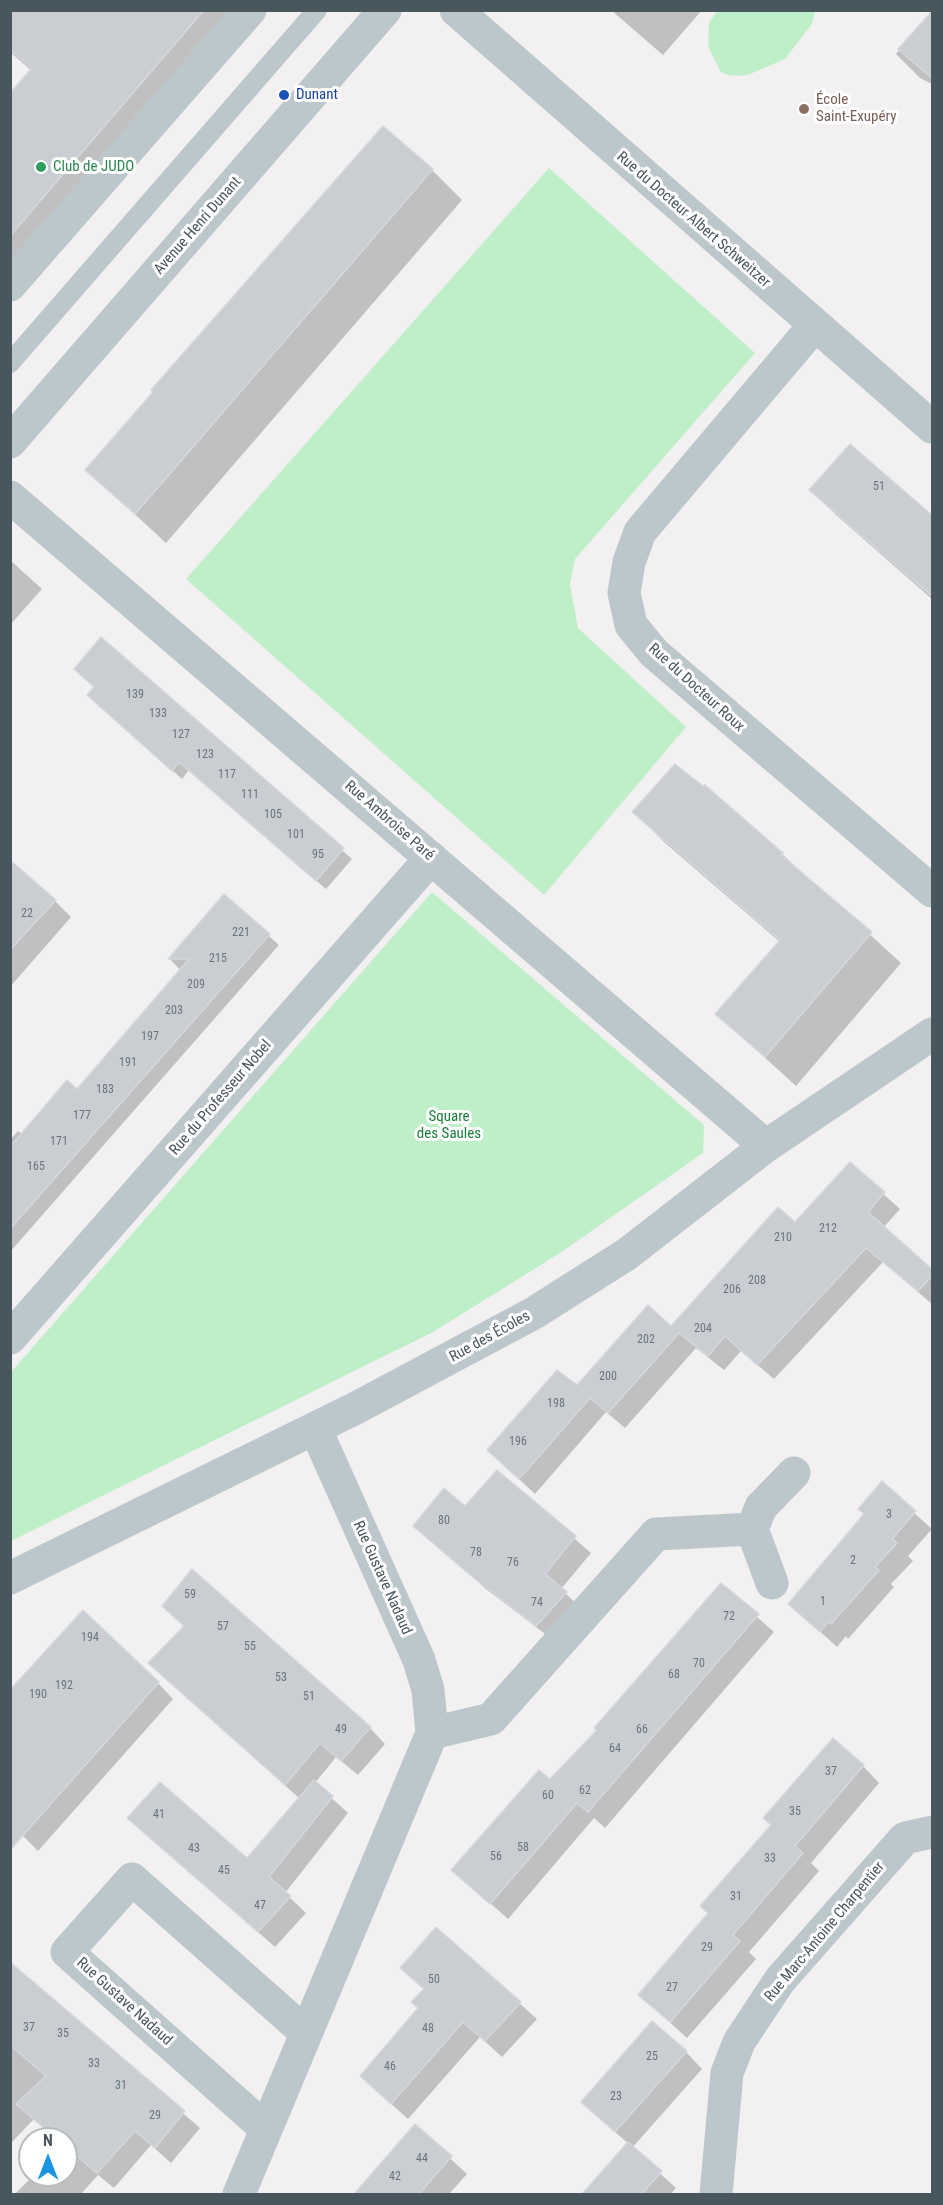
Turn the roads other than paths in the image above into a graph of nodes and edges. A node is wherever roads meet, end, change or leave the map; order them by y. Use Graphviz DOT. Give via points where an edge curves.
graph roads {
  1 [pos="250,10"];
  2 [pos="317,10"];
  3 [pos="385,10"];
  4 [pos="464,13"];
  5 [pos="10,285"];
  6 [pos="814,326"];
  7 [pos="10,363"];
  8 [pos="933,427"];
  9 [pos="10,442"];
  10 [pos="10,497"];
  11 [pos="432,858"];
  12 [pos="933,891"];
  13 [pos="933,1034"];
  14 [pos="766,1146"];
  15 [pos="10,1338"];
  16 [pos="315,1428"];
  17 [pos="795,1473"];
  18 [pos="752,1529"];
  19 [pos="10,1578"];
  20 [pos="771,1583"];
  21 [pos="432,1733"];
  22 [pos="933,1832"];
  23 [pos="306,2033"];
  24 [pos="266,2129"];
  25 [pos="239,2194"];
  26 [pos="716,2194"];
  1 -- 5 [label="street"];
  2 -- 7 [label="lane"];
  3 -- 9 [label="street, Avenue Henri Dunant"];
  4 -- 6 [label="street, Rue du Docteur Albert Schweitzer"];
  6 -- 8 [label="street, Rue du Docteur Albert Schweitzer"];
  6 -- 12 [label="street, Rue du Docteur Roux" via="640,532 628,562 624,593 631,625 654,654"];
  10 -- 11 [label="street, Rue Ambroise Paré"];
  11 -- 14 [label="street, Rue Ambroise Paré"];
  11 -- 15 [label="street, Rue du Professeur Nobel"];
  13 -- 14 [label="street, Rue des Écoles"];
  14 -- 16 [label="street, Rue des Écoles" via="627,1254 534,1313"];
  16 -- 19 [label="street, Rue des Écoles"];
  16 -- 21 [label="street, Rue Gustave Nadaud" via="419,1660 428,1690"];
  17 -- 18 [label="street" via="761,1507"];
  18 -- 20 [label="street"];
  18 -- 21 [label="street" via="656,1534 491,1719"];
  21 -- 23 [label="street, Rue Gustave Nadaud"];
  22 -- 26 [label="street, Rue Marc-Antoine Charpentier" via="905,1838 780,1980 739,2042 727,2073"];
  23 -- 24 [label="street, Rue Gustave Nadaud"];
  23 -- 24 [label="street, Rue Gustave Nadaud" via="132,1879 67,1952"];
  24 -- 25 [label="street, Rue Gustave Nadaud"];
}
